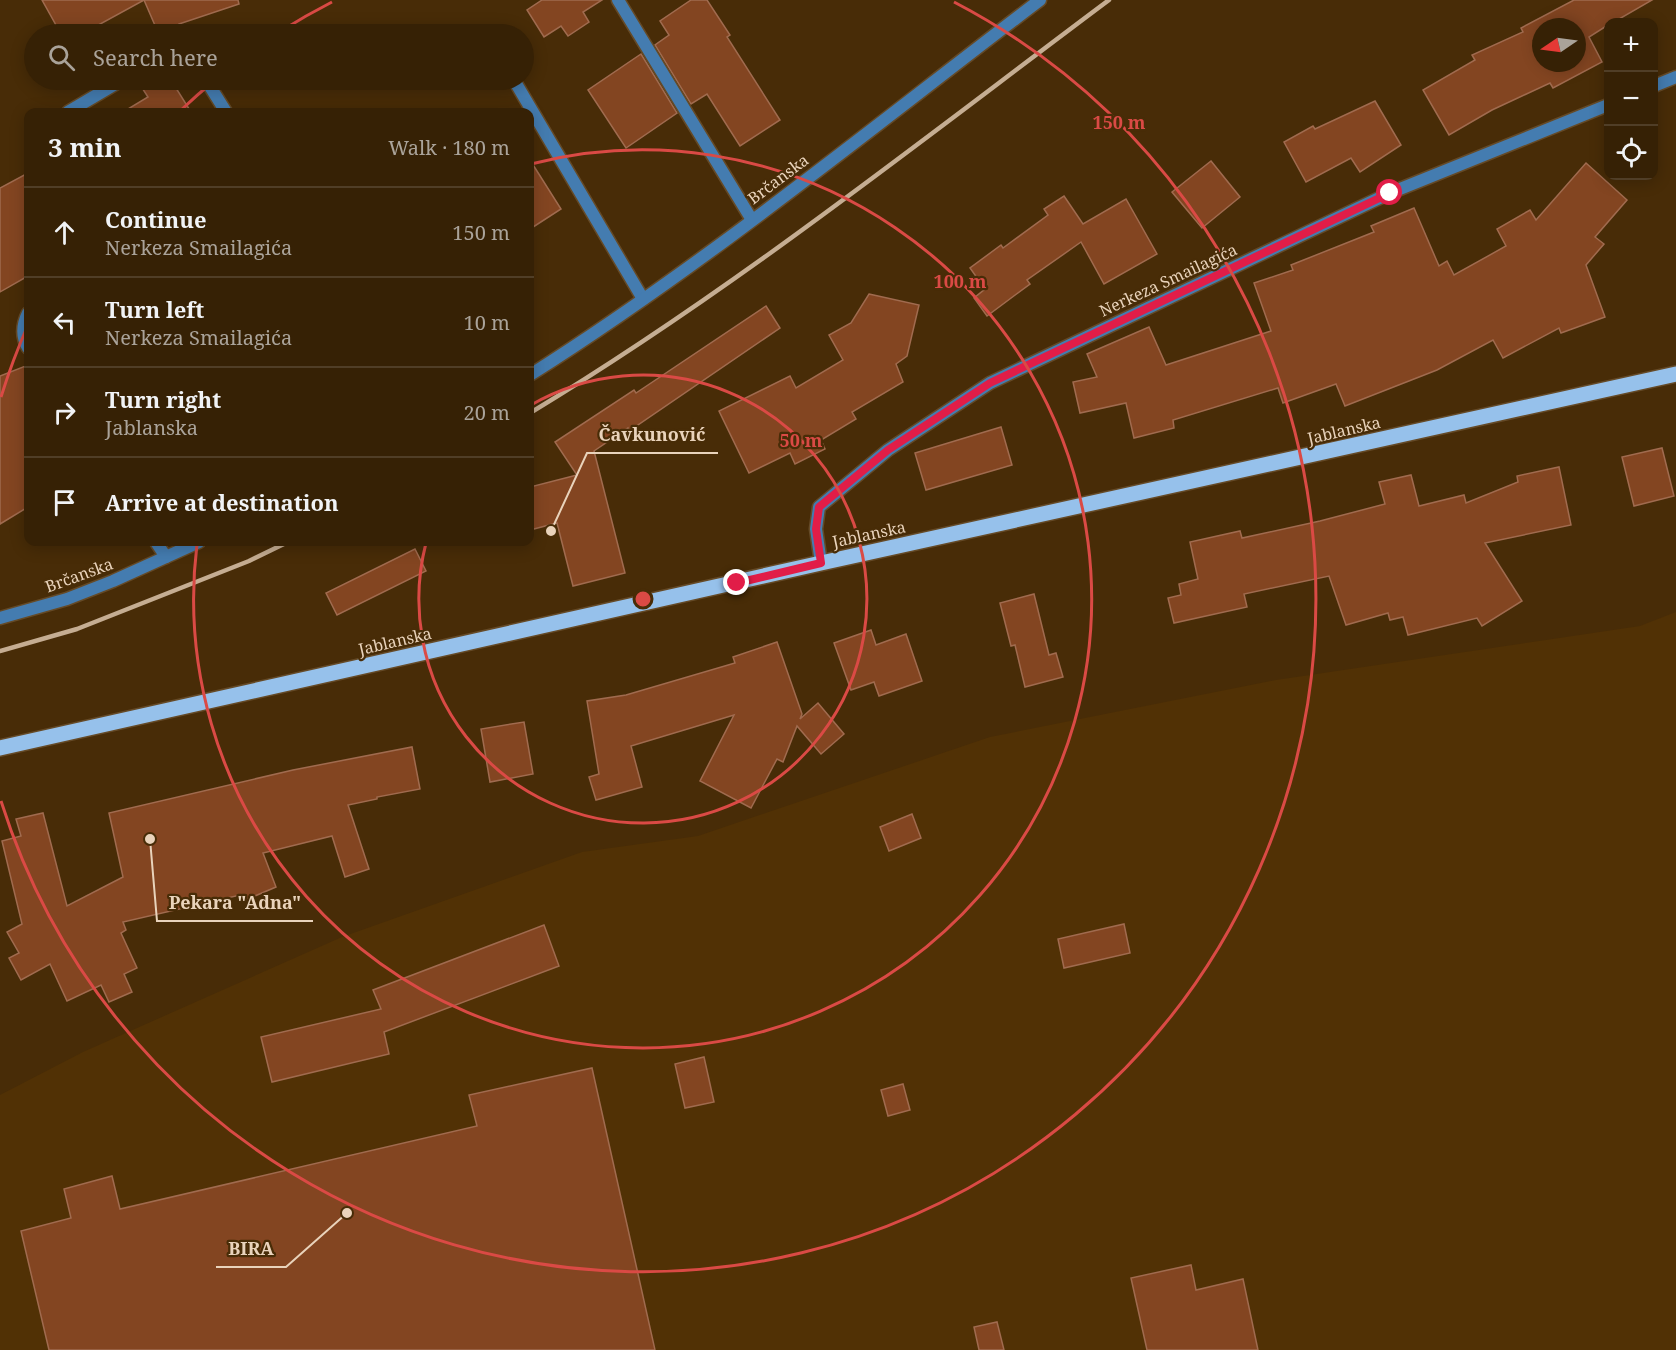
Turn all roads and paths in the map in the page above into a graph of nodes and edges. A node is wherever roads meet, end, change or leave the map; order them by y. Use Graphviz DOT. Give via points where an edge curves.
graph roads {
  1 [pos="618,0"];
  2 [pos="1040,0"];
  3 [pos="1676,77"];
  4 [pos="1658,85"];
  5 [pos="105,90"];
  6 [pos="212,90"];
  7 [pos="520,90"];
  8 [pos="1604,107"];
  9 [pos="75,108"];
  10 [pos="223,108"];
  11 [pos="530,108"];
  12 [pos="534,114"];
  13 [pos="752,220"];
  14 [pos="643,299"];
  15 [pos="24,322"];
  16 [pos="24,338"];
  17 [pos="534,372"];
  18 [pos="1676,374"];
  19 [pos="159,546"];
  20 [pos="190,546"];
  21 [pos="166,556"];
  22 [pos="821,563"];
  23 [pos="0,618"];
  24 [pos="0,748"];
  1 -- 13 [label="street"];
  2 -- 13 [label="street, Brčanska"];
  3 -- 4 [label="street"];
  5 -- 9 [label="street"];
  6 -- 10 [label="street"];
  7 -- 11 [label="street"];
  8 -- 22 [label="street, Nerkeza Smailagića" via="1390,193 990,383 888,450 819,507 816,529"];
  12 -- 14 [label="street"];
  13 -- 14 [label="street, Brčanska"];
  14 -- 17 [label="street, Brčanska"];
  15 -- 16 [label="street"];
  18 -- 22 [label="main road, Jablanska"];
  19 -- 21 [label="street"];
  20 -- 21 [label="street, Brčanska"];
  21 -- 23 [label="street, Brčanska" via="67,599"];
  22 -- 24 [label="main road, Jablanska"];
}
